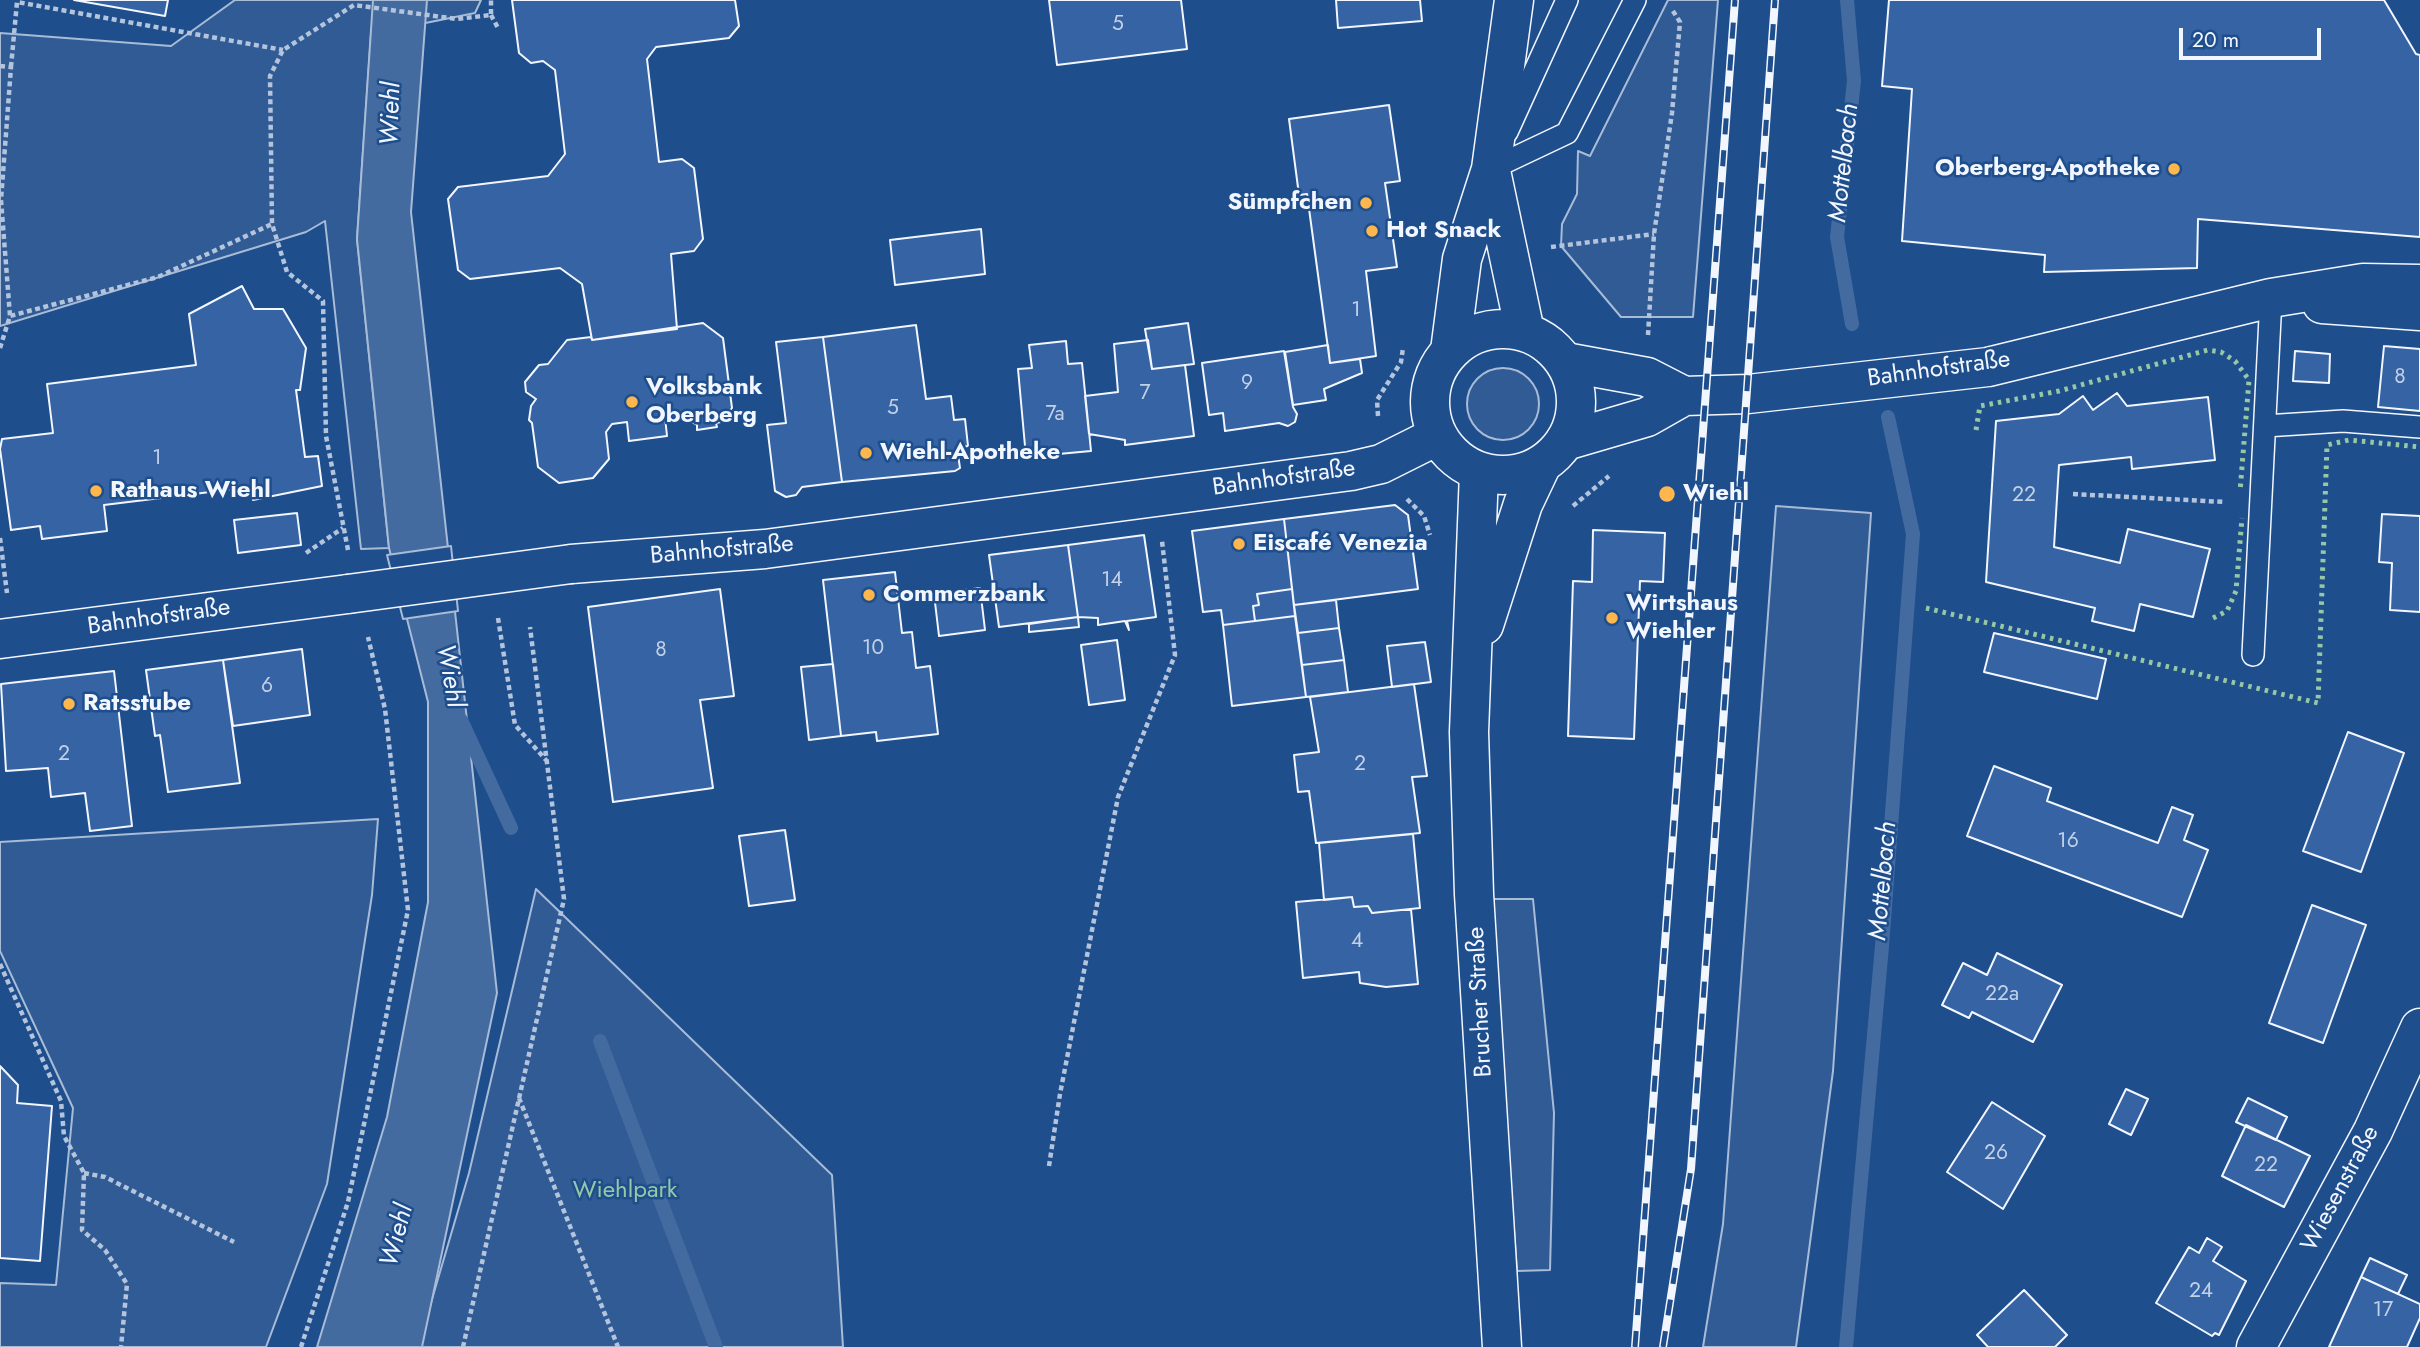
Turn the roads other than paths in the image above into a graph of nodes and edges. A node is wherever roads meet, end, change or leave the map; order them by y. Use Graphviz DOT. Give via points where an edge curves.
graph roads {
  1 [pos="1514,0"];
  2 [pos="1567,0"];
  3 [pos="1635,0"];
  4 [pos="1491,169"];
  5 [pos="2420,284"];
  6 [pos="2271,298"];
  7 [pos="2420,311"];
  8 [pos="1525,332"];
  9 [pos="1450,351"];
  10 [pos="1565,362"];
  11 [pos="1684,396"];
  12 [pos="2265,426"];
  13 [pos="2420,427"];
  14 [pos="1437,436"];
  15 [pos="1553,454"];
  16 [pos="1479,472"];
  17 [pos="10,638"];
  18 [pos="2253,655"];
  19 [pos="1474,656"];
  20 [pos="2420,1028"];
  21 [pos="1502,1347"];
  22 [pos="2256,1347"];
  1 -- 4 [label="street"];
  2 -- 4 [label="lane"];
  3 -- 4 [label="lane" via="1567,134"];
  4 -- 8 [label="street"];
  4 -- 9 [label="street" via="1462,259"];
  5 -- 6 [label="street, Bahnhofstraße" via="2363,283"];
  6 -- 7 [label="street, Bahnhofstraße"];
  6 -- 11 [label="street, Bahnhofstraße" via="1988,367 1748,394"];
  6 -- 12 [label="lane"];
  8 -- 9 [label="street" via="1485,331"];
  8 -- 10 [label="street" via="1547,343"];
  9 -- 14 [label="street" via="1439,365 1429,400"];
  10 -- 11 [label="street, Bahnhofstraße" via="1647,377"];
  10 -- 15 [label="street" via="1577,401 1574,422"];
  11 -- 15 [label="street, Bahnhofstraße" via="1647,417"];
  12 -- 13 [label="lane" via="2343,421"];
  12 -- 18 [label="lane"];
  14 -- 16 [label="street" via="1450,453"];
  14 -- 17 [label="street, Bahnhofstraße, bridge" via="1381,464 1351,471 765,549 571,564"];
  15 -- 16 [label="street" via="1522,474"];
  15 -- 19 [label="street, Brucher Straße" via="1523,504"];
  16 -- 19 [label="street, Brucher Straße"];
  19 -- 21 [label="street, Brucher Straße" via="1469,733 1474,894"];
  20 -- 22 [label="street, Wiesenstraße" via="2373,1131"];
}
